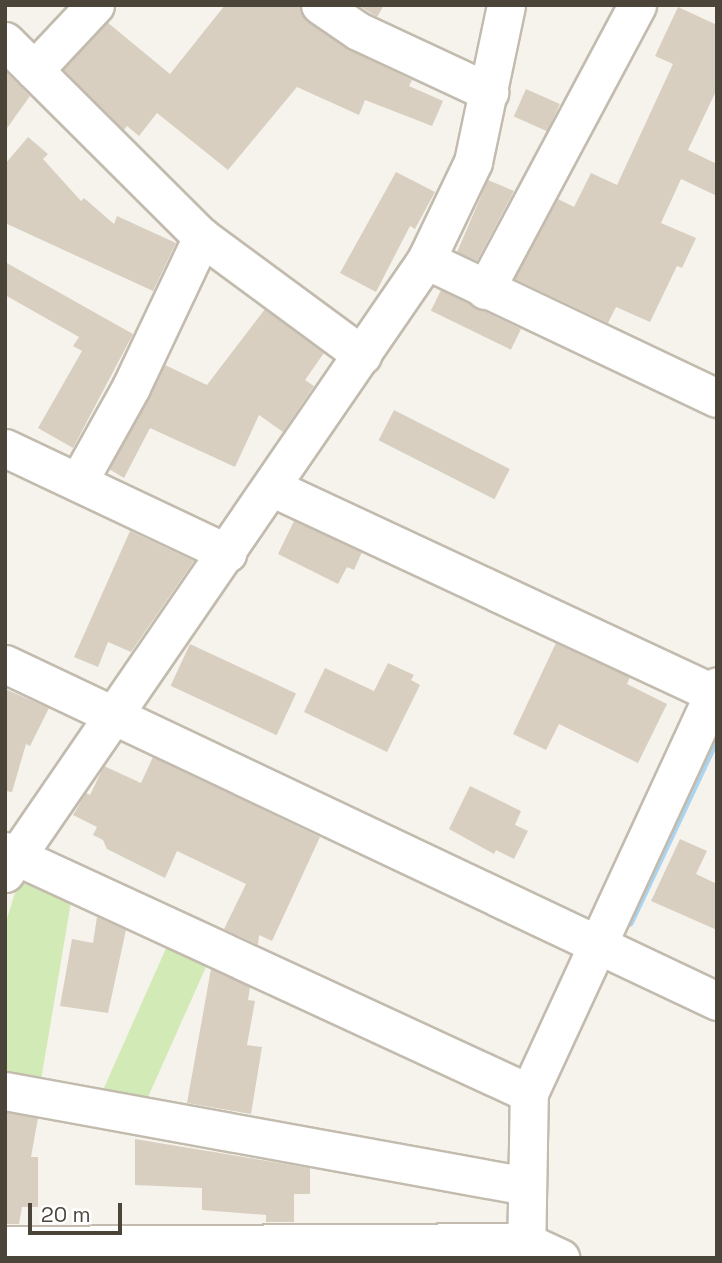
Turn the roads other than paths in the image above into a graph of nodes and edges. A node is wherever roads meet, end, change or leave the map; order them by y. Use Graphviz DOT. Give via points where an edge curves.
graph roads {
  1 [pos="95,5"];
  2 [pos="320,5"];
  3 [pos="506,5"];
  4 [pos="637,5"];
  5 [pos="5,41"];
  6 [pos="34,70"];
  7 [pos="489,92"];
  8 [pos="202,237"];
  9 [pos="426,260"];
  10 [pos="485,290"];
  11 [pos="362,355"];
  12 [pos="717,398"];
  13 [pos="5,448"];
  14 [pos="78,482"];
  15 [pos="271,487"];
  16 [pos="227,553"];
  17 [pos="5,664"];
  18 [pos="715,690"];
  19 [pos="115,716"];
  20 [pos="10,859"];
  21 [pos="595,944"];
  22 [pos="717,1001"];
  23 [pos="5,1091"];
  24 [pos="529,1093"];
  25 [pos="526,1186"];
  26 [pos="5,1245"];
  27 [pos="526,1250"];
  28 [pos="238,1251"];
  29 [pos="560,1258"];
  1 -- 6 [label="street"];
  2 -- 7 [label="street" via="358,31"];
  3 -- 7 [label="street"];
  4 -- 10 [label="street"];
  5 -- 6 [label="street"];
  6 -- 8 [label="street"];
  7 -- 9 [label="street" via="473,162"];
  8 -- 11 [label="street"];
  8 -- 14 [label="street" via="131,387"];
  9 -- 10 [label="street"];
  9 -- 11 [label="street"];
  10 -- 12 [label="street"];
  11 -- 15 [label="street"];
  13 -- 14 [label="street"];
  14 -- 16 [label="street"];
  15 -- 16 [label="street"];
  15 -- 18 [label="street"];
  16 -- 19 [label="street"];
  17 -- 19 [label="street"];
  18 -- 21 [label="street"];
  19 -- 20 [label="street"];
  19 -- 21 [label="street"];
  20 -- 24 [label="street"];
  21 -- 22 [label="street"];
  21 -- 24 [label="street"];
  23 -- 25 [label="street"];
  24 -- 25 [label="street"];
  25 -- 27 [label="street"];
  26 -- 28 [label="street"];
  27 -- 28 [label="street"];
  27 -- 29 [label="street"];
}
